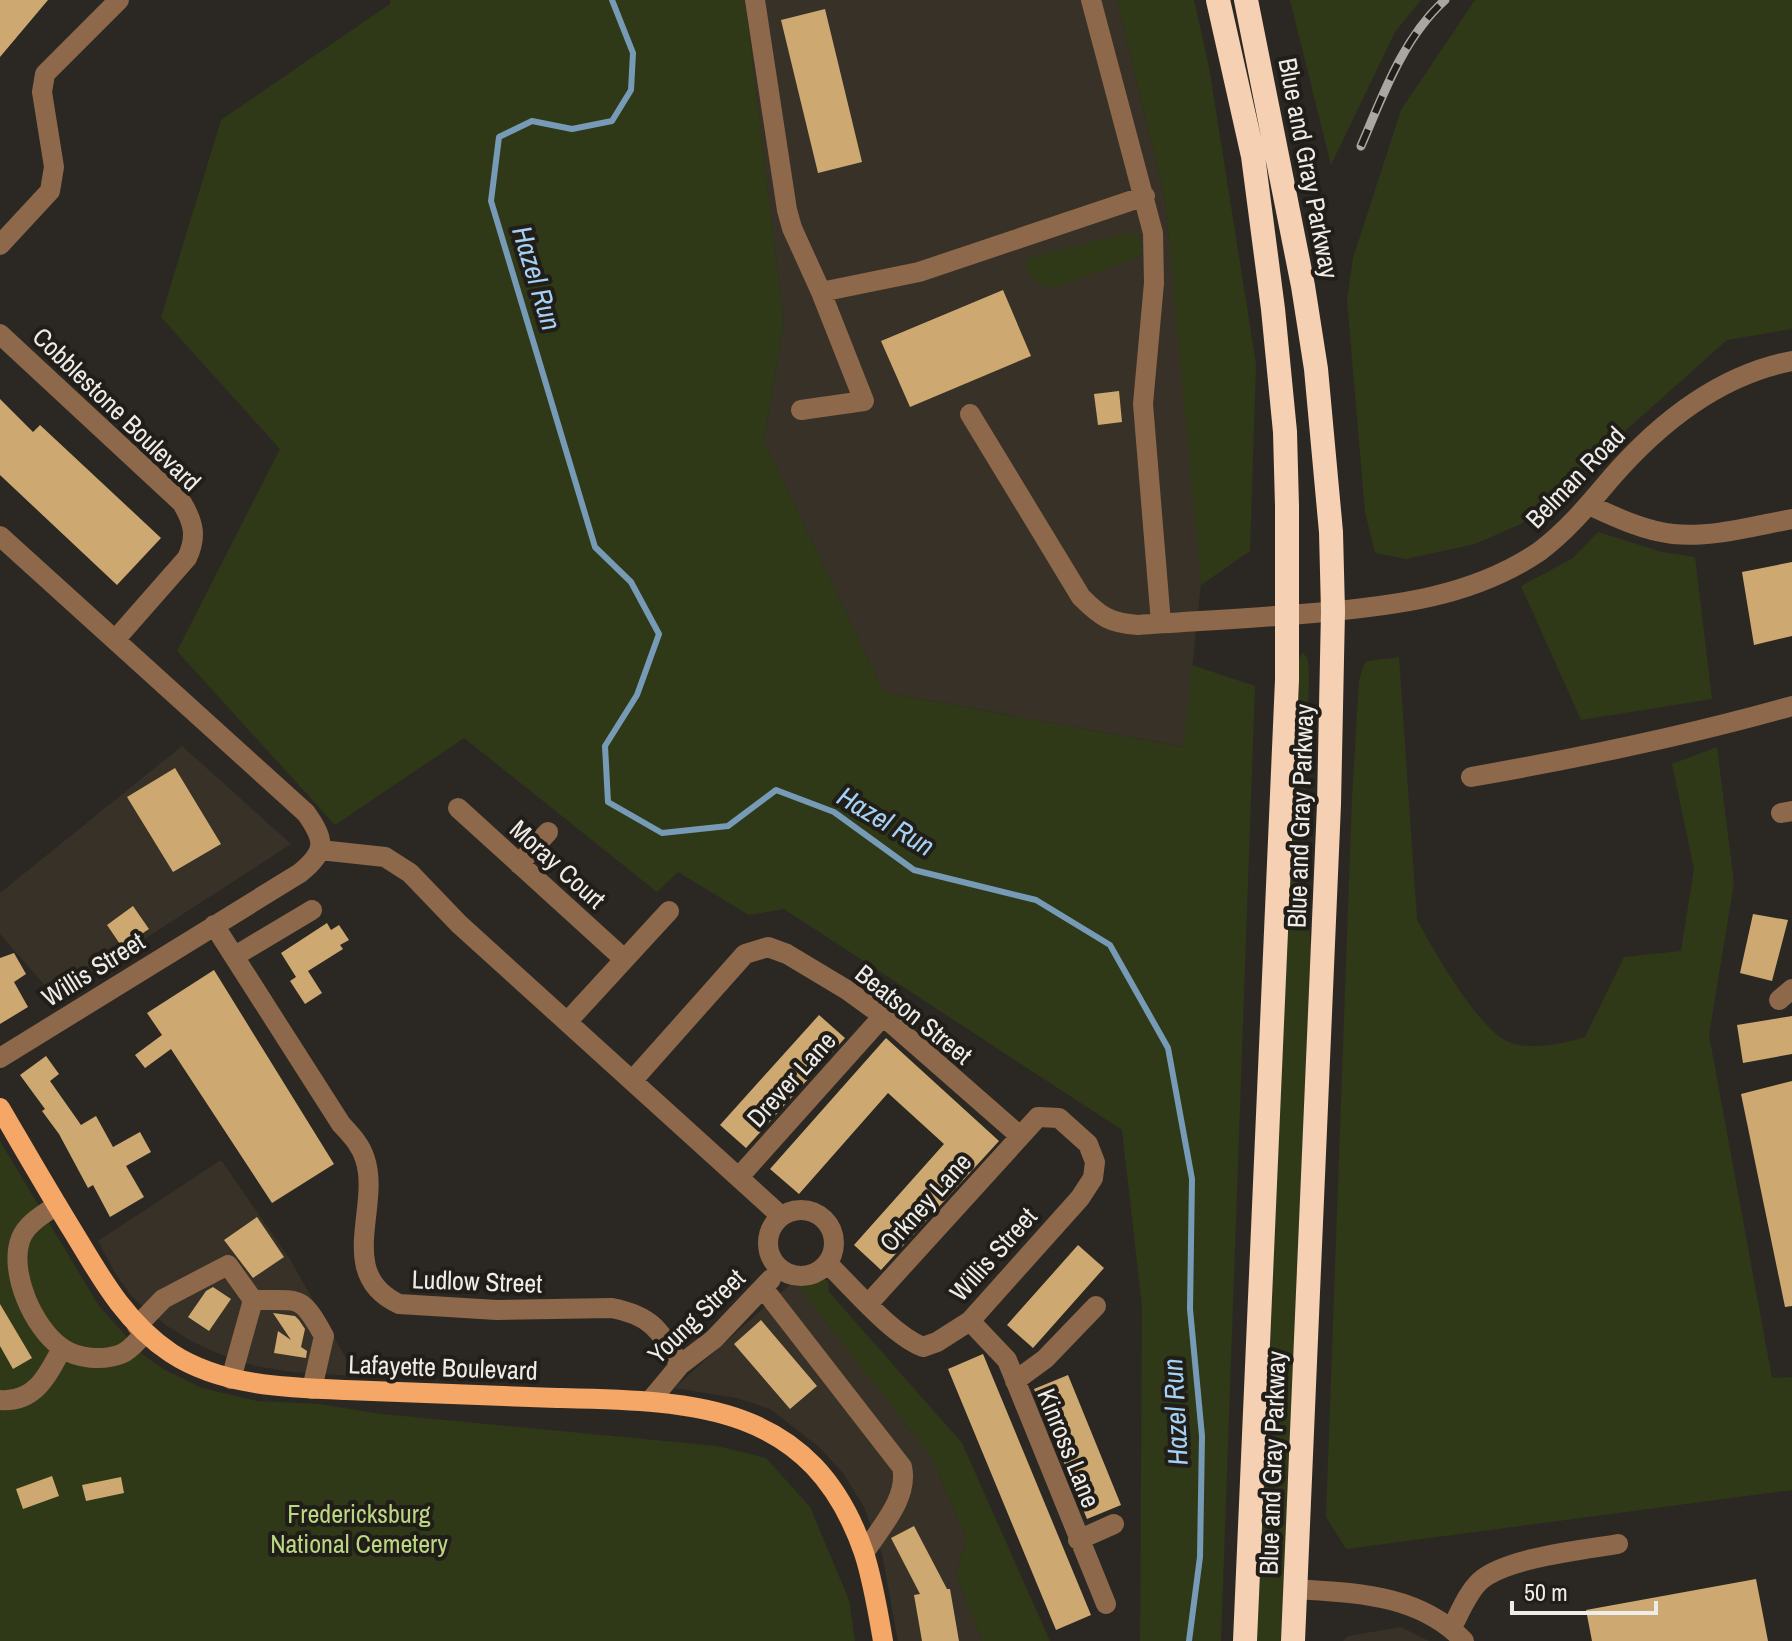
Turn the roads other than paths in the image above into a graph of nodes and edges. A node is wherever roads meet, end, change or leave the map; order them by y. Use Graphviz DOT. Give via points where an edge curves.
graph roads {
  1 [pos="119,0"];
  2 [pos="755,0"];
  3 [pos="1091,0"];
  4 [pos="1218,0"];
  5 [pos="1246,0"];
  6 [pos="1145,196"];
  7 [pos="0,245"];
  8 [pos="821,292"];
  9 [pos="0,334"];
  10 [pos="1792,361"];
  11 [pos="801,410"];
  12 [pos="970,414"];
  13 [pos="1589,505"];
  14 [pos="1792,519"];
  15 [pos="0,536"];
  16 [pos="1333,611"];
  17 [pos="1288,615"];
  18 [pos="1161,623"];
  19 [pos="115,640"];
  20 [pos="1792,706"];
  21 [pos="1471,777"];
  22 [pos="458,808"];
  23 [pos="548,832"];
  24 [pos="320,850"];
  25 [pos="519,864"];
  26 [pos="312,910"];
  27 [pos="669,911"];
  28 [pos="214,925"];
  29 [pos="235,956"];
  30 [pos="624,959"];
  31 [pos="883,1016"];
  32 [pos="567,1022"];
  33 [pos="0,1058"];
  34 [pos="632,1081"];
  35 [pos="0,1108"];
  36 [pos="1020,1136"];
  37 [pos="739,1177"];
  38 [pos="57,1205"];
  39 [pos="781,1216"];
  40 [pos="827,1263"];
  41 [pos="779,1269"];
  42 [pos="8,1271"];
  43 [pos="763,1288"];
  44 [pos="253,1300"];
  45 [pos="869,1303"];
  46 [pos="1096,1306"];
  47 [pos="970,1321"];
  48 [pos="140,1330"];
  49 [pos="62,1348"];
  50 [pos="680,1365"];
  51 [pos="231,1379"];
  52 [pos="1015,1381"];
  53 [pos="312,1389"];
  54 [pos="0,1400"];
  55 [pos="650,1401"];
  56 [pos="1114,1524"];
  57 [pos="1078,1540"];
  58 [pos="1618,1544"];
  59 [pos="864,1553"];
  60 [pos="1295,1589"];
  61 [pos="1106,1604"];
  62 [pos="1457,1635"];
  63 [pos="883,1641"];
  64 [pos="1245,1641"];
  65 [pos="1293,1641"];
  1 -- 7 [label="street" via="45,74 42,92 54,167 50,191"];
  2 -- 8 [label="street" via="787,210"];
  3 -- 6 [label="street"];
  4 -- 17 [label="highway, Blue and Gray Parkway" via="1253,156 1273,309 1285,432"];
  5 -- 16 [label="highway, Blue and Gray Parkway" via="1316,369"];
  6 -- 8 [label="street" via="919,272"];
  6 -- 18 [label="street" via="1155,258 1143,404"];
  8 -- 11 [label="street" via="864,401"];
  9 -- 19 [label="street, Cobblestone Boulevard" via="190,516 194,533 187,558"];
  10 -- 13 [label="street, Belman Road" via="1735,380 1667,420"];
  12 -- 18 [label="street, Belman Road" via="1081,597 1117,624"];
  13 -- 14 [label="street" via="1671,534"];
  13 -- 16 [label="street, Belman Road" via="1539,551 1478,583 1430,597"];
  15 -- 19 [label="street"];
  16 -- 17 [label="street, Belman Road"];
  16 -- 60 [label="highway, Blue and Gray Parkway"];
  17 -- 18 [label="street, Belman Road"];
  17 -- 64 [label="highway, Blue and Gray Parkway"];
  19 -- 24 [label="street" via="306,813 321,839"];
  20 -- 21 [label="street" via="1608,752"];
  22 -- 25 [label="street, Moray Court"];
  23 -- 25 [label="street"];
  24 -- 28 [label="street, Willis Street" via="300,873"];
  24 -- 32 [label="street" via="385,857 410,873"];
  25 -- 30 [label="street, Moray Court"];
  26 -- 29 [label="street"];
  27 -- 30 [label="street"];
  28 -- 29 [label="street, Ludlow Street"];
  28 -- 33 [label="street, Willis Street"];
  29 -- 50 [label="street, Ludlow Street" via="365,1158 369,1175 364,1252 376,1289 399,1304 497,1310 612,1308 659,1329"];
  30 -- 32 [label="street"];
  31 -- 34 [label="street, Beatson Street" via="768,947 745,954"];
  31 -- 36 [label="street, Beatson Street"];
  31 -- 37 [label="street, Drever Lane"];
  32 -- 34 [label="street"];
  34 -- 37 [label="street"];
  35 -- 38 [label="main road, Lafayette Boulevard"];
  36 -- 45 [label="street, Orkney Lane"];
  36 -- 47 [label="street, Willis Street" via="1038,1117 1059,1118 1088,1144 1095,1162 1093,1178"];
  37 -- 39 [label="street"];
  38 -- 42 [label="street" via="23,1234"];
  38 -- 48 [label="main road, Lafayette Boulevard"];
  39 -- 40 [label="street" via="803,1210 824,1219 834,1238"];
  39 -- 41 [label="street" via="773,1224 768,1251"];
  40 -- 41 [label="street" via="806,1276"];
  40 -- 45 [label="street, Willis Street"];
  41 -- 43 [label="street, Young Street"];
  42 -- 49 [label="street"];
  43 -- 50 [label="street, Young Street" via="714,1339"];
  43 -- 59 [label="street" via="902,1467 902,1492"];
  44 -- 48 [label="street" via="228,1265 163,1299"];
  44 -- 51 [label="street"];
  44 -- 53 [label="street" via="292,1300 308,1308 324,1336"];
  45 -- 47 [label="street, Willis Street" via="908,1341 923,1347"];
  46 -- 52 [label="street" via="1045,1359"];
  47 -- 52 [label="street, Kinross Lane" via="1007,1360"];
  48 -- 49 [label="street" via="130,1349 107,1358"];
  48 -- 51 [label="main road, Lafayette Boulevard" via="173,1355"];
  49 -- 54 [label="street" via="28,1396"];
  50 -- 55 [label="street, Young Street"];
  51 -- 53 [label="main road, Lafayette Boulevard"];
  52 -- 57 [label="street, Kinross Lane"];
  53 -- 55 [label="main road, Lafayette Boulevard"];
  55 -- 59 [label="main road, Lafayette Boulevard" via="719,1411 776,1435 819,1472 842,1503"];
  56 -- 57 [label="street"];
  57 -- 61 [label="street, Kinross Lane"];
  58 -- 62 [label="street" via="1535,1559 1487,1575 1476,1584"];
  59 -- 63 [label="main road, Lafayette Boulevard"];
  60 -- 62 [label="street" via="1389,1598 1435,1618"];
  60 -- 65 [label="highway, Blue and Gray Parkway"];
}
